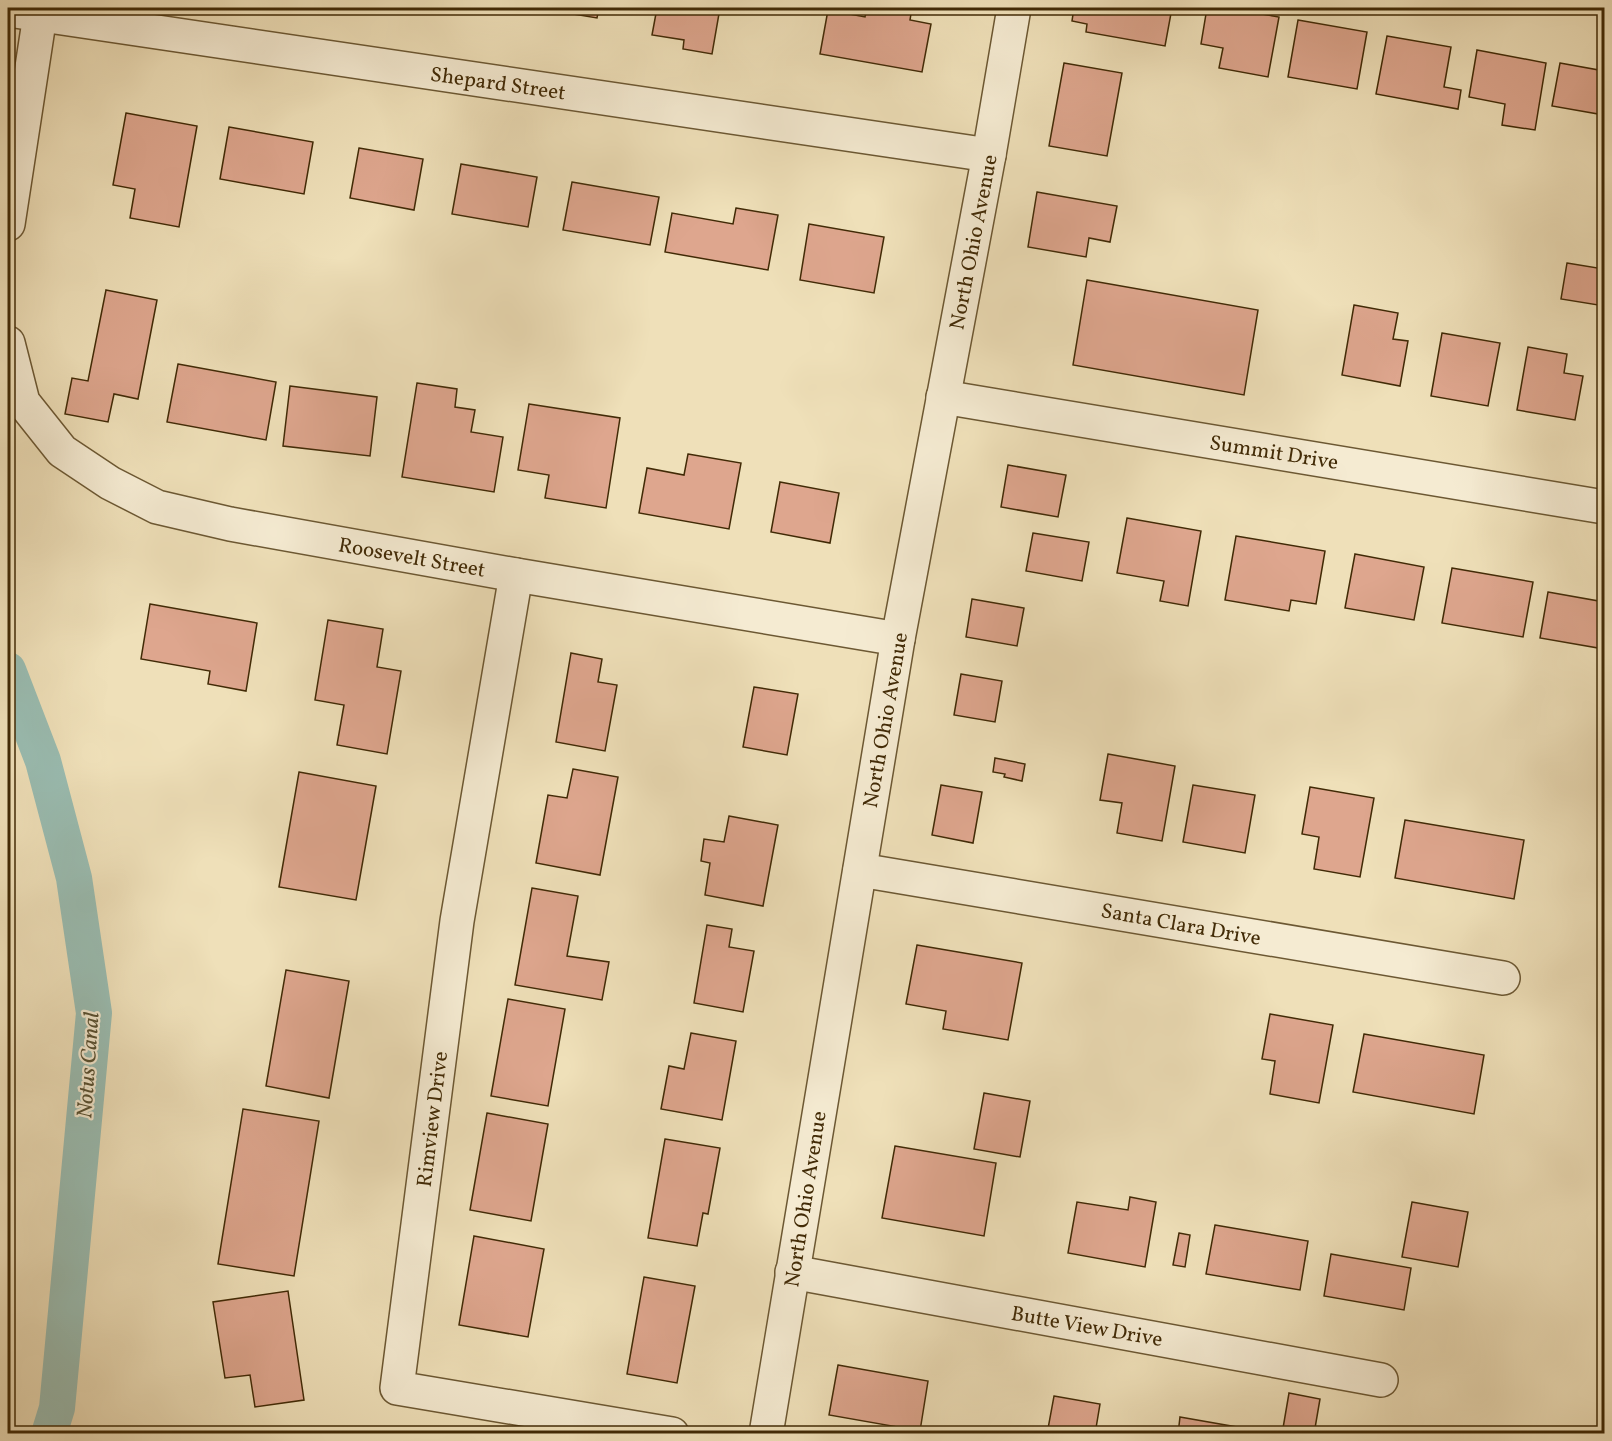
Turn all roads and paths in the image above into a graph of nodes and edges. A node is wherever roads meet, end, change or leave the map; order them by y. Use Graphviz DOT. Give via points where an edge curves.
graph roads {
  1 [pos="1014,8"];
  2 [pos="8,10"];
  3 [pos="40,15"];
  4 [pos="989,155"];
  5 [pos="8,224"];
  6 [pos="8,343"];
  7 [pos="943,397"];
  8 [pos="1605,507"];
  9 [pos="516,575"];
  10 [pos="898,639"];
  11 [pos="860,870"];
  12 [pos="1503,978"];
  13 [pos="792,1272"];
  14 [pos="1382,1380"];
  15 [pos="672,1434"];
  16 [pos="766,1434"];
  1 -- 4 [label="street, North Ohio Avenue"];
  2 -- 3 [label="street, Shepard Street"];
  3 -- 4 [label="street, Shepard Street"];
  3 -- 5 [label="street"];
  4 -- 7 [label="street, North Ohio Avenue"];
  6 -- 9 [label="street, Roosevelt Street" via="23,402 62,451 110,483 157,507 230,524"];
  7 -- 8 [label="street, Summit Drive"];
  7 -- 10 [label="street, North Ohio Avenue"];
  9 -- 10 [label="street, Roosevelt Street"];
  9 -- 15 [label="street, Rimview Drive" via="457,921 397,1388"];
  10 -- 11 [label="street, North Ohio Avenue"];
  11 -- 12 [label="street, Santa Clara Drive"];
  11 -- 13 [label="street, North Ohio Avenue"];
  13 -- 14 [label="street, Butte View Drive"];
  13 -- 16 [label="street, North Ohio Avenue"];
}
